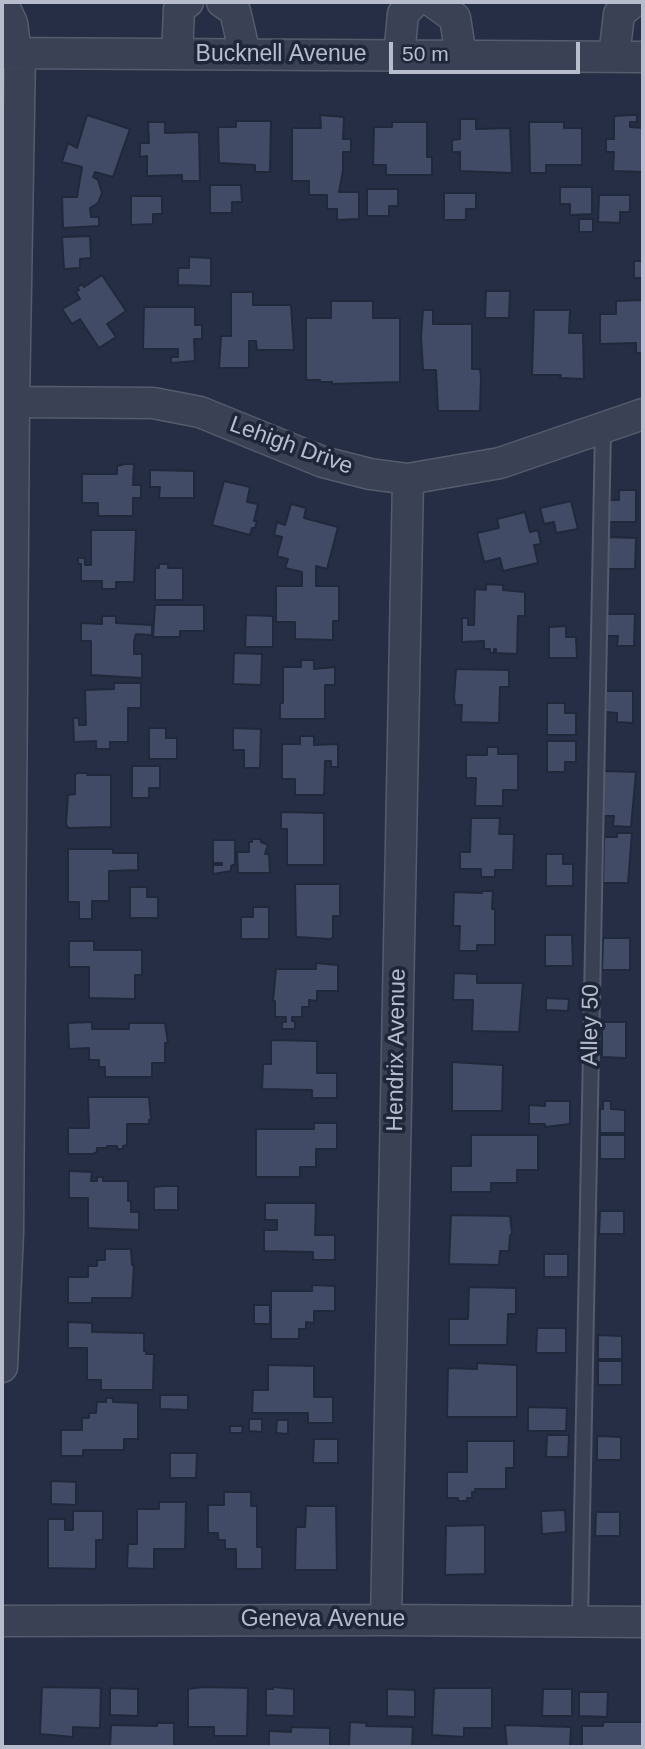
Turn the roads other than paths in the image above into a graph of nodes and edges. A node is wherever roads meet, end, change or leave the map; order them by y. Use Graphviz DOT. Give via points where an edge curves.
graph roads {
  1 [pos="2,2"];
  2 [pos="188,2"];
  3 [pos="222,2"];
  4 [pos="414,2"];
  5 [pos="433,2"];
  6 [pos="633,2"];
  7 [pos="13,52"];
  8 [pos="177,54"];
  9 [pos="245,54"];
  10 [pos="399,56"];
  11 [pos="461,56"];
  12 [pos="629,57"];
  13 [pos="14,401"];
  14 [pos="643,414"];
  15 [pos="603,429"];
  16 [pos="408,480"];
  17 [pos="5,1233"];
  18 [pos="2,1367"];
  19 [pos="386,1620"];
  20 [pos="2,1621"];
  21 [pos="580,1621"];
  22 [pos="643,1622"];
  1 -- 7 [label="street" via="12,23"];
  2 -- 8 [label="street" via="179,9"];
  3 -- 9 [label="street" via="235,11"];
  4 -- 10 [label="street" via="403,13"];
  5 -- 11 [label="street" via="455,18"];
  6 -- 12 [label="street" via="619,14"];
  7 -- 8 [label="street, Bucknell Avenue"];
  7 -- 13 [label="street"];
  8 -- 9 [label="street, Bucknell Avenue"];
  9 -- 10 [label="street, Bucknell Avenue"];
  10 -- 11 [label="street, Bucknell Avenue"];
  11 -- 12 [label="street, Bucknell Avenue"];
  13 -- 16 [label="street, Lehigh Drive" via="153,402 200,412 323,462"];
  13 -- 17 [label="street"];
  14 -- 15 [label="street, Lehigh Drive"];
  15 -- 16 [label="street, Lehigh Drive" via="500,463"];
  15 -- 21 [label="lane, Alley 50"];
  16 -- 19 [label="street, Hendrix Avenue"];
  17 -- 18 [label="street"];
  19 -- 20 [label="street, Geneva Avenue"];
  19 -- 21 [label="street, Geneva Avenue"];
  21 -- 22 [label="street, Geneva Avenue"];
}
